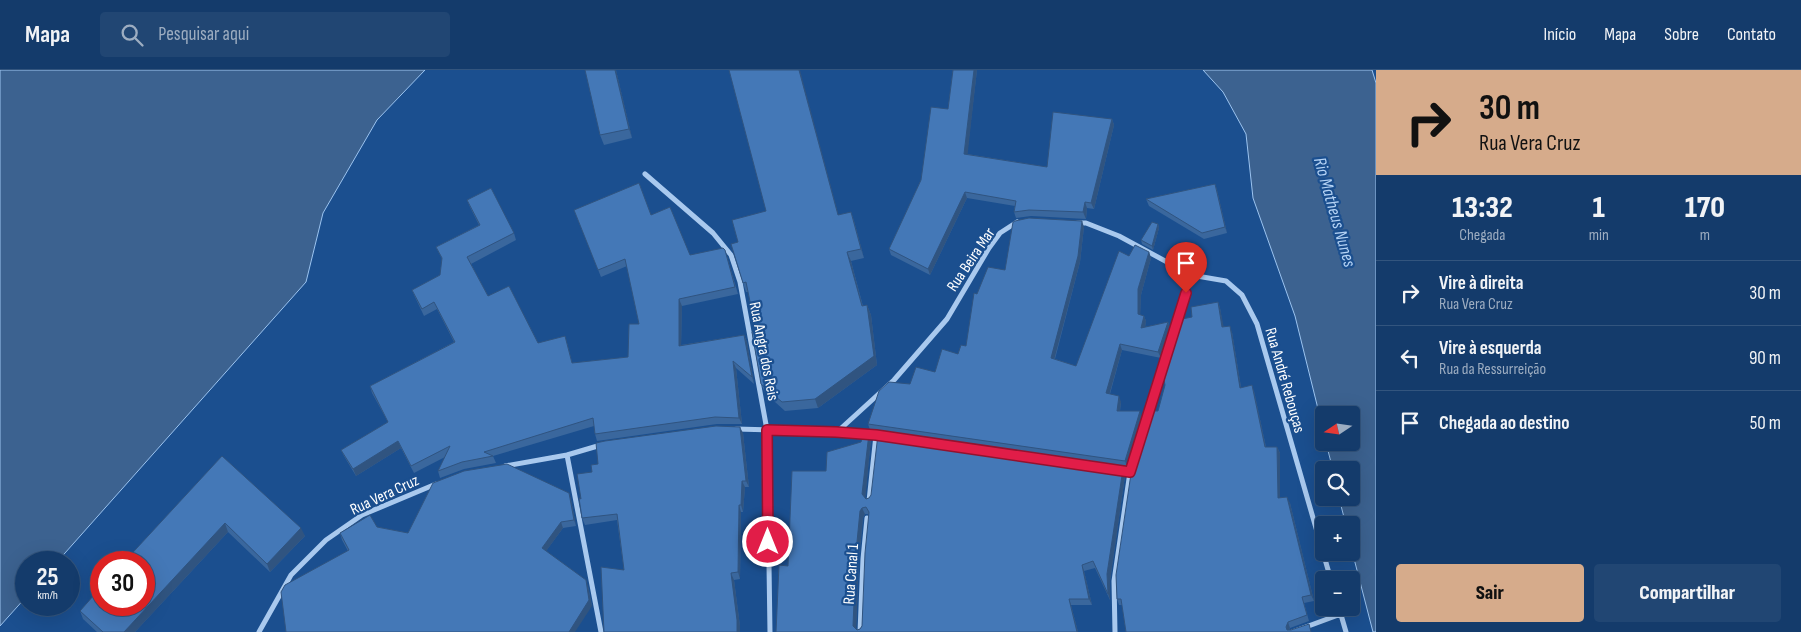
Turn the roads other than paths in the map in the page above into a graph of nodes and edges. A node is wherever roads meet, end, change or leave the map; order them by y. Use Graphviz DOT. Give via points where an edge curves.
graph roads {
  1 [pos="645,174"];
  2 [pos="1023,221"];
  3 [pos="1067,222"];
  4 [pos="1191,275"];
  5 [pos="728,428"];
  6 [pos="767,430"];
  7 [pos="836,432"];
  8 [pos="876,435"];
  9 [pos="886,436"];
  10 [pos="606,444"];
  11 [pos="568,455"];
  12 [pos="502,467"];
  13 [pos="1111,469"];
  14 [pos="1130,472"];
  15 [pos="438,483"];
  16 [pos="869,501"];
  17 [pos="867,518"];
  18 [pos="1328,571"];
  19 [pos="1336,616"];
  20 [pos="1342,616"];
  21 [pos="259,632"];
  22 [pos="601,632"];
  23 [pos="770,632"];
  24 [pos="860,632"];
  25 [pos="1115,632"];
  26 [pos="1292,632"];
  27 [pos="1346,632"];
  1 -- 6 [label="street, Rua Angra dos Reis" via="713,233 731,255 740,282"];
  2 -- 7 [label="street, Rua Beira Mar" via="1000,233 946,319 894,380"];
  3 -- 4 [label="street" via="1086,223 1119,236"];
  4 -- 14 [label="street"];
  4 -- 18 [label="street, Rua André Rebouças" via="1226,281 1242,294 1257,324"];
  5 -- 6 [label="street"];
  6 -- 7 [label="street"];
  6 -- 23 [label="street, Rua Angra dos Reis"];
  7 -- 8 [label="street"];
  8 -- 9 [label="street"];
  8 -- 16 [label="street"];
  10 -- 11 [label="street"];
  11 -- 12 [label="street"];
  11 -- 22 [label="street"];
  13 -- 14 [label="street"];
  14 -- 25 [label="street" via="1114,581"];
  15 -- 21 [label="street, Rua Vera Cruz" via="362,515 326,540 291,575"];
  17 -- 24 [label="street, Rua Canal 1"];
  19 -- 26 [label="street"];
  20 -- 27 [label="street"];
}
